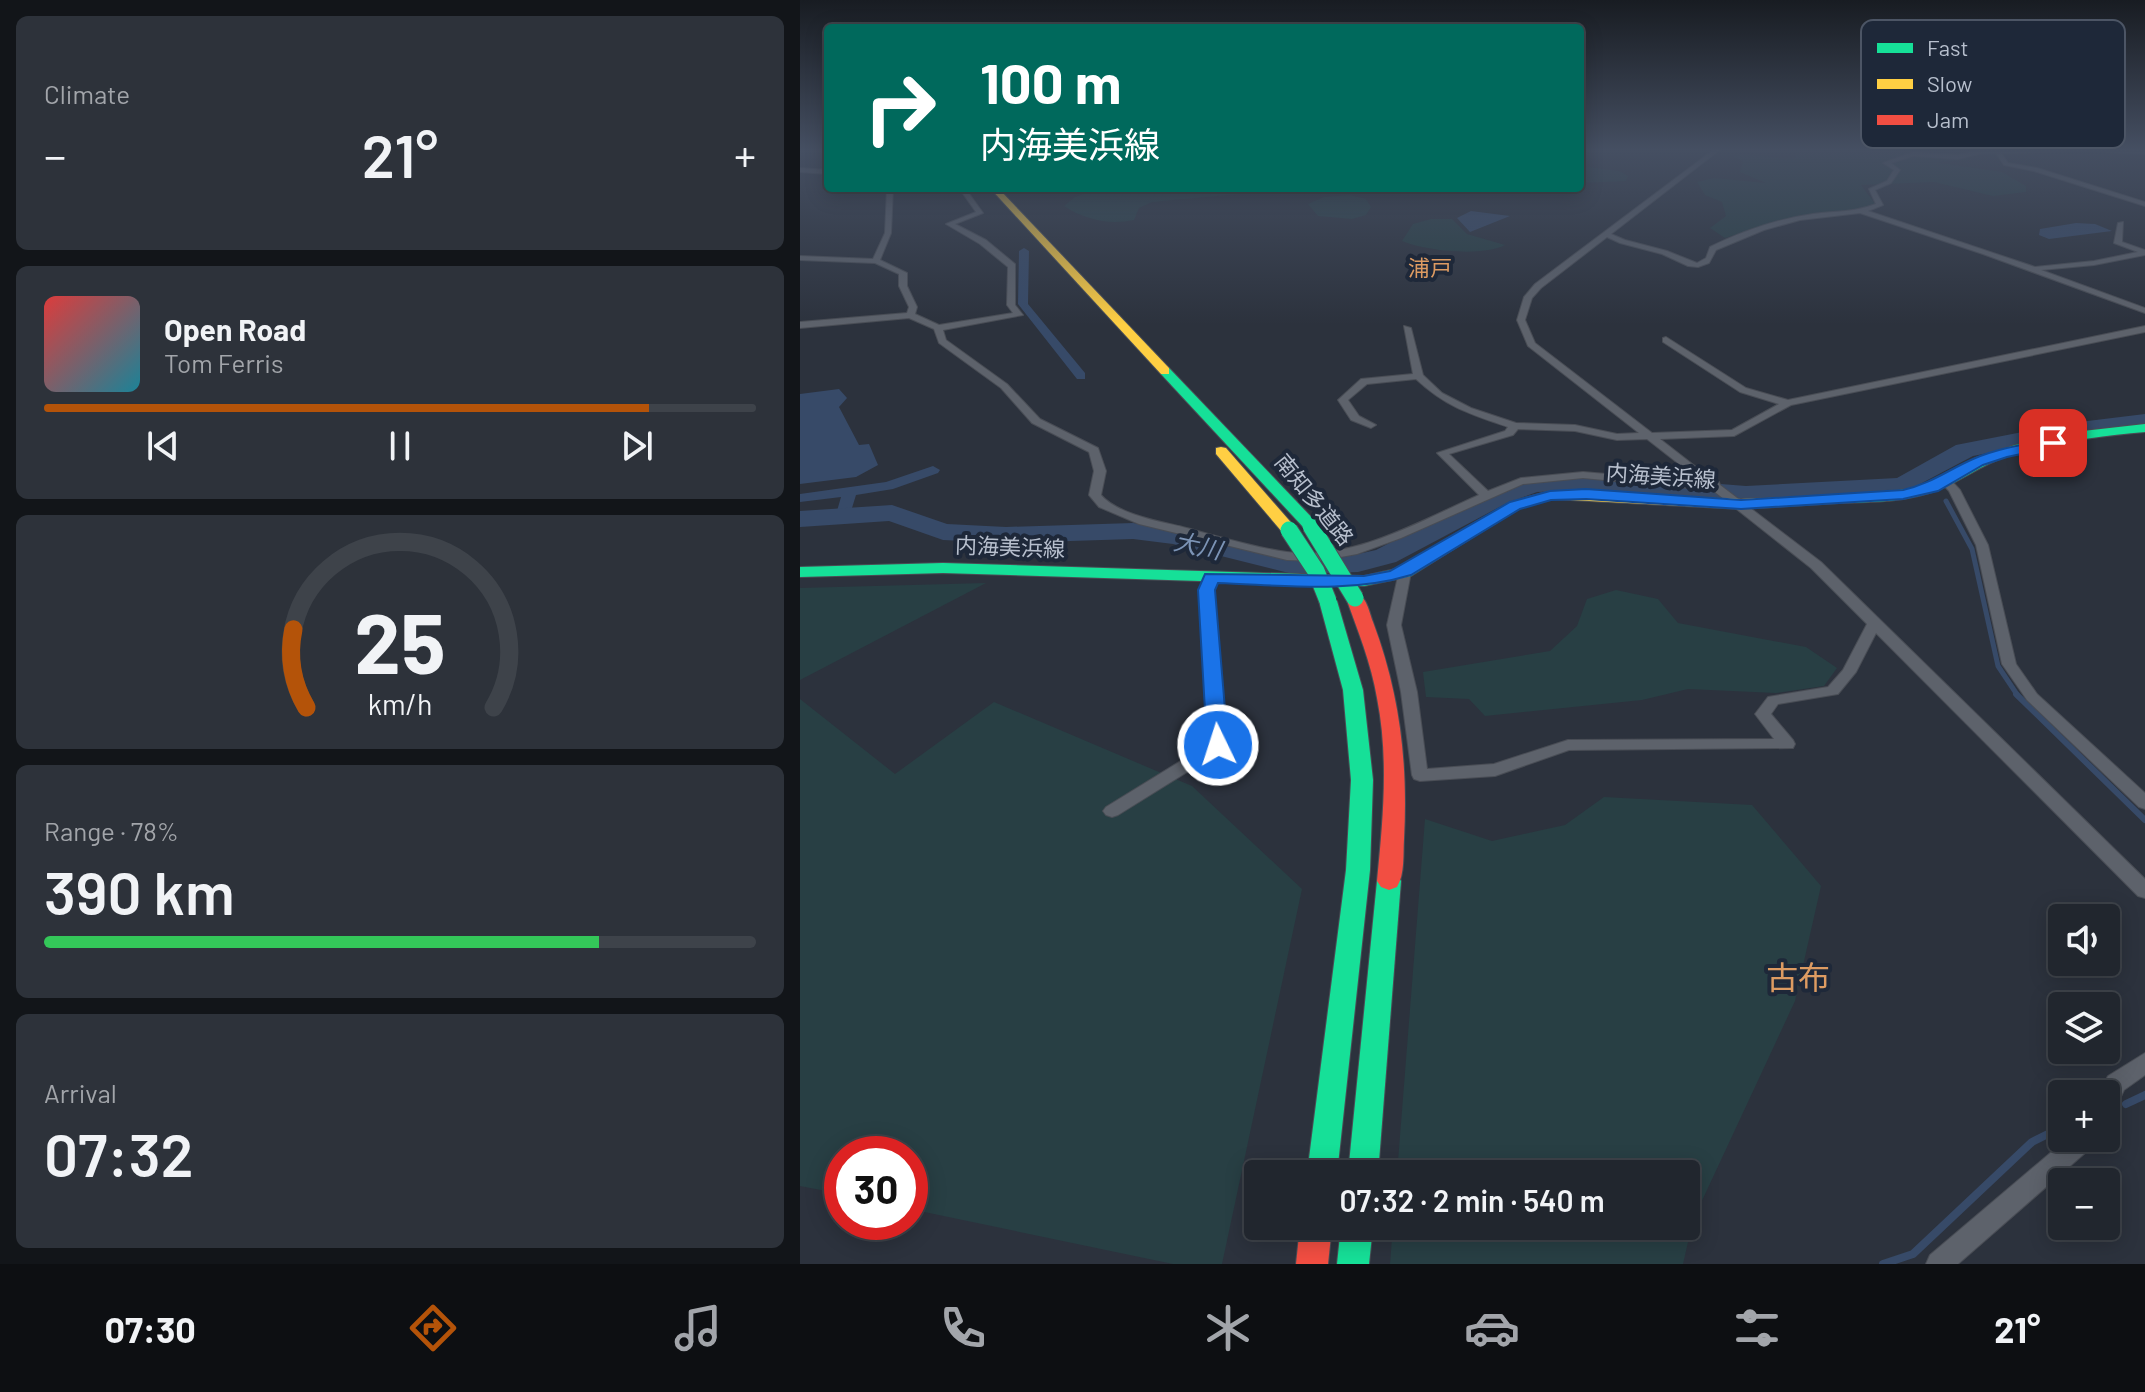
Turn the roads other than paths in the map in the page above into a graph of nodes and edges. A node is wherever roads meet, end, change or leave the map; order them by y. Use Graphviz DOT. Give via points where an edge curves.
graph roads {
  1 [pos="889,207"];
  2 [pos="976,207"];
  3 [pos="999,207"];
  4 [pos="1010,207"];
  5 [pos="1017,207"];
  6 [pos="1641,207"];
  7 [pos="1875,207"];
  8 [pos="1863,212"];
  9 [pos="1015,213"];
  10 [pos="2121,223"];
  11 [pos="1606,234"];
  12 [pos="2145,252"];
  13 [pos="800,258"];
  14 [pos="876,261"];
  15 [pos="2033,269"];
  16 [pos="2145,311"];
  17 [pos="910,315"];
  18 [pos="800,325"];
  19 [pos="938,328"];
  20 [pos="1407,328"];
  21 [pos="2145,329"];
  22 [pos="1666,340"];
  23 [pos="1418,376"];
  24 [pos="1788,403"];
  25 [pos="1371,425"];
  26 [pos="1515,426"];
  27 [pos="2145,428"];
  28 [pos="1650,434"];
  29 [pos="1945,480"];
  30 [pos="1718,486"];
  31 [pos="1485,495"];
  32 [pos="1738,502"];
  33 [pos="800,572"];
  34 [pos="1405,572"];
  35 [pos="1211,578"];
  36 [pos="1875,622"];
  37 [pos="2145,803"];
  38 [pos="1112,811"];
  39 [pos="2145,891"];
  40 [pos="2145,1063"];
  41 [pos="2120,1080"];
  42 [pos="2069,1152"];
  43 [pos="1324,1160"];
  44 [pos="1364,1160"];
  45 [pos="1315,1240"];
  46 [pos="1356,1240"];
  47 [pos="1312,1264"];
  48 [pos="1353,1264"];
  49 [pos="1939,1264"];
  1 -- 14 [label="street" via="888,233"];
  2 -- 19 [label="street" via="980,213 949,224 1012,266 1011,305 1019,315"];
  3 -- 43 [label="main road, 南知多道路, bridge" via="1289,530 1328,601 1353,677 1363,786 1359,864"];
  4 -- 9 [label="main road, 南知多道路"];
  5 -- 9 [label="main road"];
  6 -- 11 [label="street"];
  7 -- 8 [label="street"];
  8 -- 11 [label="street" via="1772,226 1713,249 1702,264 1692,265"];
  8 -- 15 [label="street"];
  9 -- 44 [label="main road, 南知多道路, bridge" via="1311,526 1355,598 1382,675 1394,785"];
  10 -- 12 [label="street" via="2118,243"];
  11 -- 28 [label="street" via="1538,286 1528,297 1521,320 1531,344"];
  12 -- 15 [label="street"];
  13 -- 14 [label="street"];
  14 -- 17 [label="street" via="903,273 913,307"];
  15 -- 16 [label="street"];
  17 -- 18 [label="street"];
  17 -- 19 [label="street"];
  19 -- 31 [label="street" via="942,341 1004,386 1036,421 1094,450 1100,471 1095,495 1103,505 1143,521 1287,556 1319,557 1383,541"];
  20 -- 23 [label="street"];
  21 -- 24 [label="street"];
  22 -- 24 [label="street" via="1743,390"];
  23 -- 25 [label="street" via="1364,381 1343,400 1355,418"];
  23 -- 26 [label="street" via="1467,410"];
  24 -- 28 [label="street" via="1734,433"];
  26 -- 28 [label="street" via="1575,428 1617,437"];
  26 -- 31 [label="street" via="1509,433 1442,453"];
  27 -- 29 [label="main road, 内海美浜線" via="2003,454"];
  28 -- 30 [label="street"];
  29 -- 32 [label="main road, 内海美浜線" via="1903,495"];
  29 -- 37 [label="street" via="1982,545 2009,664 2032,697"];
  30 -- 31 [label="street" via="1583,475 1521,481"];
  30 -- 32 [label="street"];
  32 -- 34 [label="main road, 内海美浜線" via="1550,495 1515,505"];
  32 -- 36 [label="street" via="1816,565"];
  33 -- 35 [label="main road, 内海美浜線" via="943,568"];
  34 -- 35 [label="main road, 内海美浜線" via="1364,581"];
  34 -- 36 [label="street" via="1394,625 1420,775 1495,770 1568,745 1787,744 1763,714 1773,700 1833,691"];
  35 -- 38 [label="street" via="1207,590 1218,745"];
  36 -- 39 [label="street"];
  40 -- 41 [label="street"];
  42 -- 49 [label="street"];
  45 -- 47 [label="main road"];
  46 -- 48 [label="main road"];
}
